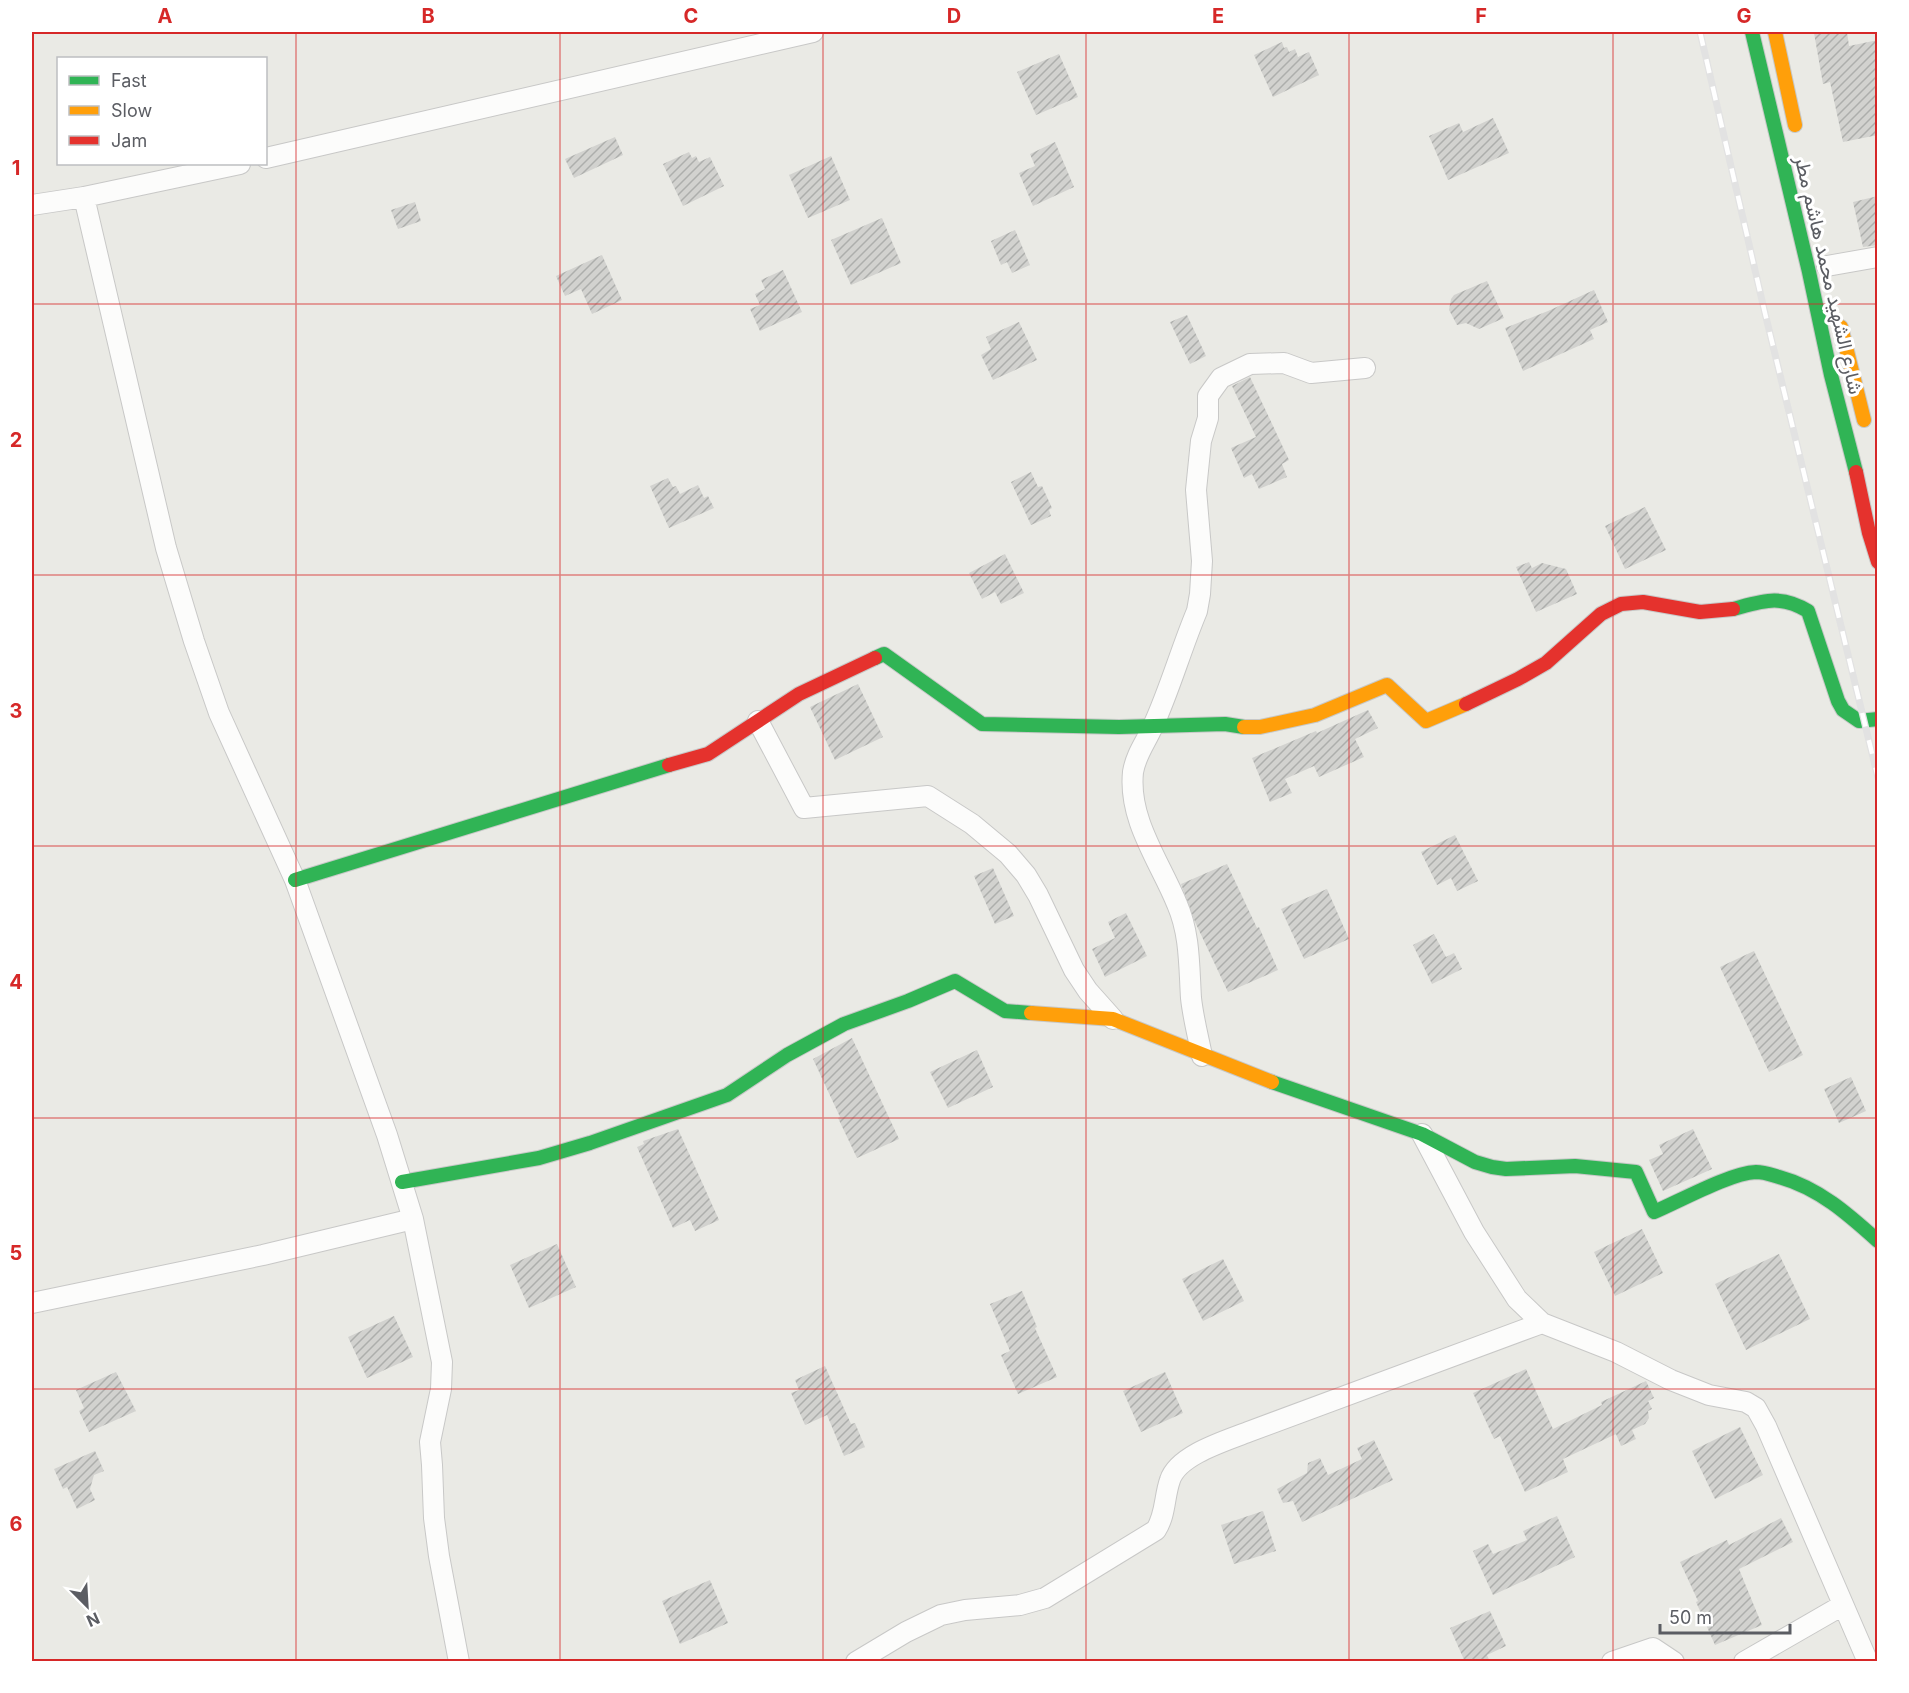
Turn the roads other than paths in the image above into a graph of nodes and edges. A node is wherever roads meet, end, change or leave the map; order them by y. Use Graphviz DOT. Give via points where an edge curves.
graph roads {
  1 [pos="813,32"];
  2 [pos="1752,32"];
  3 [pos="1775,32"];
  4 [pos="1797,135"];
  5 [pos="267,158"];
  6 [pos="235,165"];
  7 [pos="84,197"];
  8 [pos="32,205"];
  9 [pos="1878,257"];
  10 [pos="1827,266"];
  11 [pos="1838,311"];
  12 [pos="1365,368"];
  13 [pos="1868,436"];
  14 [pos="1878,562"];
  15 [pos="1878,719"];
  16 [pos="758,721"];
  17 [pos="1153,727"];
  18 [pos="295,880"];
  19 [pos="1113,1019"];
  20 [pos="1202,1056"];
  21 [pos="1422,1134"];
  22 [pos="402,1182"];
  23 [pos="413,1219"];
  24 [pos="1878,1240"];
  25 [pos="32,1303"];
  26 [pos="1542,1323"];
  27 [pos="1843,1605"];
  28 [pos="459,1662"];
  29 [pos="856,1662"];
  30 [pos="1612,1662"];
  31 [pos="1674,1662"];
  32 [pos="1744,1662"];
  33 [pos="1868,1662"];
  1 -- 5 [label="street"];
  2 -- 14 [label="street, شارع الشهيد محمد هاشم مطر"];
  3 -- 4 [label="street, شارع الشهيد محمد هاشم مطر"];
  6 -- 7 [label="street"];
  7 -- 8 [label="street"];
  7 -- 18 [label="street" via="166,548 194,641 219,713"];
  9 -- 10 [label="street"];
  11 -- 13 [label="street, شارع الشهيد محمد هاشم مطر"];
  12 -- 17 [label="street" via="1311,373 1284,363 1250,364 1221,378 1208,396 1197,490 1200,594"];
  15 -- 17 [label="street" via="1859,722 1843,710 1808,611 1775,598 1706,613 1653,602 1622,603 1610,608 1556,656 1532,671 1426,721 1387,685 1315,715 1260,727"];
  16 -- 17 [label="street" via="799,694 884,654 982,724"];
  16 -- 18 [label="street" via="708,754"];
  16 -- 19 [label="street" via="804,808 928,796 972,824 1008,854 1026,874 1088,992"];
  17 -- 20 [label="street" via="1137,754 1134,799 1146,840 1185,927 1194,1021"];
  18 -- 22 [label="street"];
  19 -- 20 [label="street"];
  19 -- 22 [label="street" via="1005,1011 955,981 844,1023 727,1095 539,1158"];
  20 -- 21 [label="street"];
  21 -- 24 [label="street" via="1492,1167 1575,1166 1636,1172 1654,1212 1754,1172 1781,1177 1831,1200"];
  21 -- 26 [label="street" via="1474,1233 1517,1299"];
  22 -- 23 [label="street"];
  23 -- 25 [label="street"];
  23 -- 28 [label="street" via="442,1362 441,1389 430,1442 435,1527"];
  26 -- 27 [label="street" via="1616,1352 1700,1392 1746,1402 1756,1408"];
  26 -- 29 [label="street" via="1204,1451 1174,1473 1156,1530 1064,1588 1031,1603 941,1615"];
  27 -- 32 [label="street"];
  27 -- 33 [label="street"];
  30 -- 31 [label="street" via="1653,1648"];
}
